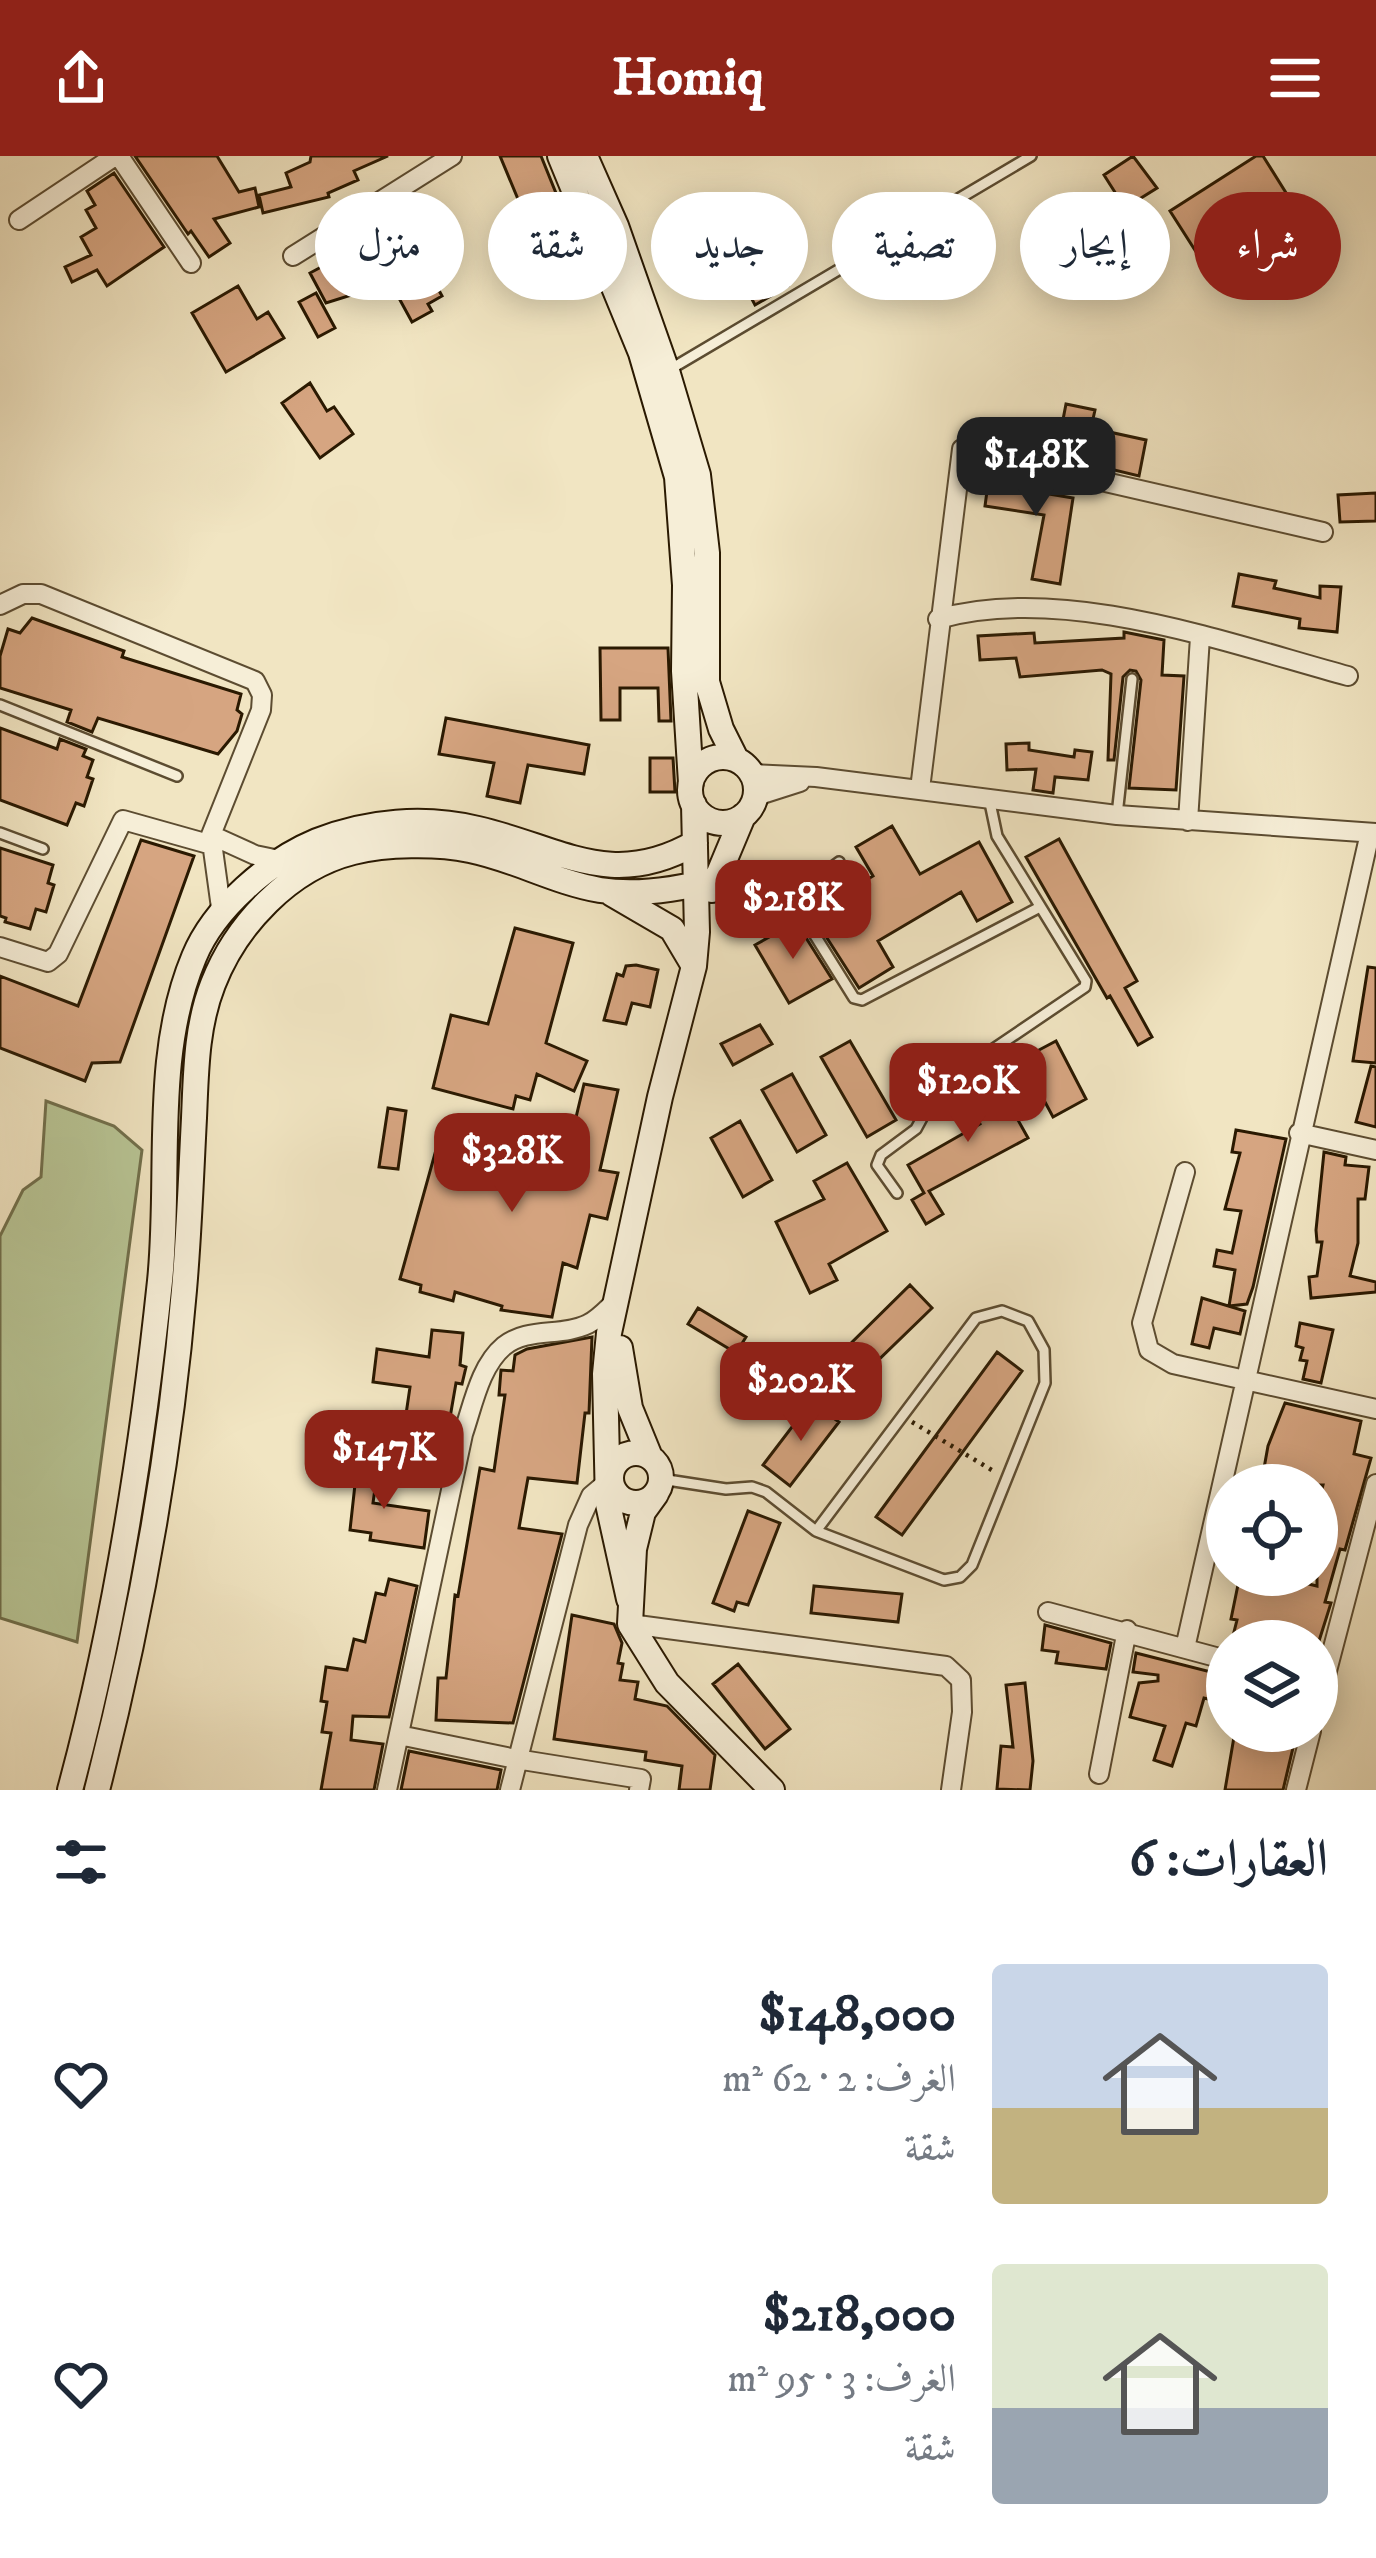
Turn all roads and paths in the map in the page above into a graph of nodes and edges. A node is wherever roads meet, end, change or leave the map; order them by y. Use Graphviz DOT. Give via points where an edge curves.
graph roads {
  1 [pos="117,156"];
  2 [pos="452,156"];
  3 [pos="560,156"];
  4 [pos="585,156"];
  5 [pos="1031,156"];
  6 [pos="20,220"];
  7 [pos="293,256"];
  8 [pos="191,263"];
  9 [pos="667,371"];
  10 [pos="1323,532"];
  11 [pos="0,605"];
  12 [pos="938,619"];
  13 [pos="1200,637"];
  14 [pos="1348,676"];
  15 [pos="1132,679"];
  16 [pos="0,705"];
  17 [pos="177,776"];
  18 [pos="747,786"];
  19 [pos="920,789"];
  20 [pos="693,794"];
  21 [pos="988,798"];
  22 [pos="1117,815"];
  23 [pos="1188,821"];
  24 [pos="0,833"];
  25 [pos="1373,833"];
  26 [pos="212,840"];
  27 [pos="694,843"];
  28 [pos="43,849"];
  29 [pos="284,861"];
  30 [pos="839,862"];
  31 [pos="706,882"];
  32 [pos="605,890"];
  33 [pos="1040,907"];
  34 [pos="222,915"];
  35 [pos="0,947"];
  36 [pos="694,966"];
  37 [pos="1299,1133"];
  38 [pos="1376,1150"];
  39 [pos="1185,1172"];
  40 [pos="897,1193"];
  41 [pos="619,1298"];
  42 [pos="1246,1382"];
  43 [pos="1376,1409"];
  44 [pos="902,1416"];
  45 [pos="656,1477"];
  46 [pos="1006,1478"];
  47 [pos="610,1480"];
  48 [pos="1376,1484"];
  49 [pos="816,1532"];
  50 [pos="1353,1571"];
  51 [pos="1376,1575"];
  52 [pos="630,1612"];
  53 [pos="1048,1612"];
  54 [pos="1338,1623"];
  55 [pos="1127,1630"];
  56 [pos="1185,1648"];
  57 [pos="1206,1654"];
  58 [pos="399,1735"];
  59 [pos="1306,1752"];
  60 [pos="516,1760"];
  61 [pos="1099,1774"];
  62 [pos="70,1790"];
  63 [pos="97,1790"];
  64 [pos="387,1790"];
  65 [pos="510,1790"];
  66 [pos="639,1790"];
  67 [pos="772,1790"];
  68 [pos="951,1790"];
  69 [pos="1296,1790"];
  1 -- 6 [label="street"];
  1 -- 8 [label="street"];
  2 -- 7 [label="street"];
  3 -- 20 [label="main road" via="640,353 677,477"];
  4 -- 9 [label="main road"];
  5 -- 9 [label="lane"];
  9 -- 18 [label="main road" via="702,507 707,682"];
  10 -- 12 [label="street" via="962,449"];
  11 -- 26 [label="street" via="41,594 255,681 261,710"];
  12 -- 13 [label="street" via="971,610 1076,611"];
  12 -- 19 [label="street"];
  13 -- 14 [label="street"];
  13 -- 23 [label="street"];
  15 -- 22 [label="lane"];
  16 -- 17 [label="lane"];
  18 -- 19 [label="street" via="816,777"];
  18 -- 20 [label="main road" via="713,758"];
  18 -- 20 [label="main road" via="722,823"];
  18 -- 31 [label="main road"];
  19 -- 21 [label="street"];
  20 -- 27 [label="main road"];
  21 -- 22 [label="street"];
  21 -- 33 [label="lane" via="998,836"];
  22 -- 23 [label="street"];
  23 -- 25 [label="street"];
  24 -- 28 [label="lane"];
  25 -- 37 [label="street"];
  26 -- 29 [label="street"];
  26 -- 34 [label="street"];
  26 -- 35 [label="street" via="123,820 58,954 48,962"];
  27 -- 29 [label="main road" via="649,863 607,867 477,828 382,823 327,837"];
  27 -- 31 [label="main road"];
  29 -- 34 [label="main road"];
  30 -- 33 [label="lane" via="799,892 796,905 862,1000"];
  31 -- 32 [label="main road"];
  31 -- 36 [label="main road"];
  32 -- 36 [label="main road" via="672,929"];
  32 -- 63 [label="main road" via="470,850 352,852 284,887 227,950 199,1034 184,1291 159,1489"];
  33 -- 40 [label="lane" via="1085,987 935,1094 916,1129 881,1155 878,1165"];
  34 -- 62 [label="main road" via="195,953 173,1033 160,1277 143,1414 99,1679"];
  36 -- 41 [label="main road"];
  37 -- 38 [label="street"];
  37 -- 42 [label="street"];
  39 -- 42 [label="street" via="1142,1323 1144,1342 1163,1361"];
  41 -- 45 [label="main road" via="622,1379"];
  41 -- 47 [label="main road" via="605,1374"];
  41 -- 58 [label="street" via="593,1323 503,1346 482,1378"];
  42 -- 43 [label="street"];
  42 -- 56 [label="street"];
  44 -- 46 [label="path"];
  44 -- 46 [label="lane" via="976,1318 1002,1311 1028,1321 1044,1350 1045,1383"];
  44 -- 49 [label="lane"];
  45 -- 47 [label="main road" via="641,1453 622,1456"];
  45 -- 47 [label="main road" via="649,1500 632,1504"];
  45 -- 49 [label="lane" via="752,1487"];
  45 -- 52 [label="main road" via="643,1512"];
  46 -- 49 [label="lane" via="960,1577 944,1580"];
  47 -- 52 [label="main road"];
  47 -- 60 [label="street" via="578,1526"];
  48 -- 50 [label="street"];
  50 -- 51 [label="street"];
  50 -- 54 [label="street"];
  52 -- 67 [label="main road" via="667,1683"];
  52 -- 68 [label="street" via="946,1666 961,1681"];
  53 -- 55 [label="street"];
  55 -- 56 [label="street"];
  55 -- 61 [label="street"];
  56 -- 57 [label="street"];
  58 -- 60 [label="street"];
  58 -- 64 [label="street"];
  59 -- 69 [label="street"];
  60 -- 65 [label="street"];
  60 -- 66 [label="street" via="641,1779"];
}
